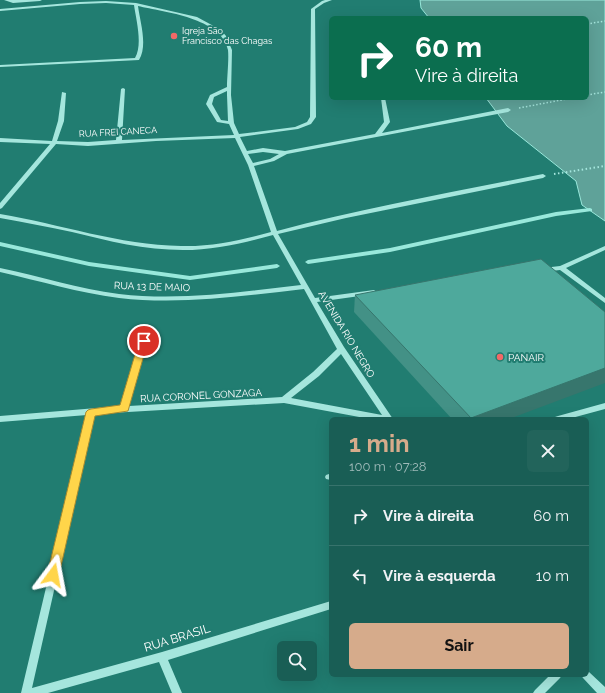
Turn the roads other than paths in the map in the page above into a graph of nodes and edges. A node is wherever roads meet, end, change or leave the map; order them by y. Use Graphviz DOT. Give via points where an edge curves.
graph roads {
  1 [pos="6,0"];
  2 [pos="40,0"];
  3 [pos="330,0"];
  4 [pos="136,4"];
  5 [pos="0,10"];
  6 [pos="0,66"];
  7 [pos="229,88"];
  8 [pos="123,89"];
  9 [pos="64,93"];
  10 [pos="383,100"];
  11 [pos="508,110"];
  12 [pos="231,123"];
  13 [pos="377,135"];
  14 [pos="236,136"];
  15 [pos="0,140"];
  16 [pos="119,141"];
  17 [pos="54,143"];
  18 [pos="245,153"];
  19 [pos="285,153"];
  20 [pos="250,165"];
  21 [pos="543,176"];
  22 [pos="0,207"];
  23 [pos="0,216"];
  24 [pos="274,232"];
  25 [pos="605,248"];
  26 [pos="561,268"];
  27 [pos="0,270"];
  28 [pos="538,271"];
  29 [pos="306,287"];
  30 [pos="383,291"];
  31 [pos="313,300"];
  32 [pos="605,301"];
  33 [pos="144,341"];
  34 [pos="341,349"];
  35 [pos="284,400"];
  36 [pos="605,406"];
  37 [pos="124,409"];
  38 [pos="91,412"];
  39 [pos="377,417"];
  40 [pos="387,417"];
  41 [pos="565,417"];
  42 [pos="0,419"];
  43 [pos="329,606"];
  44 [pos="162,657"];
  45 [pos="555,677"];
  46 [pos="588,677"];
  47 [pos="26,693"];
  48 [pos="30,693"];
  49 [pos="177,693"];
  50 [pos="538,693"];
  51 [pos="604,693"];
  1 -- 2 [label="street"];
  3 -- 14 [label="street, RUA FREI CANECA" via="313,9 314,117 309,123 296,128"];
  4 -- 5 [label="street, AVENIDA RIO NEGRO" via="80,3"];
  4 -- 6 [label="street" via="141,46 137,59"];
  4 -- 7 [label="street, AVENIDA RIO NEGRO" via="195,18 219,31 230,50"];
  7 -- 12 [label="street, AVENIDA RIO NEGRO"];
  7 -- 12 [label="street" via="212,96 208,104 219,121"];
  8 -- 16 [label="street"];
  9 -- 17 [label="street" via="61,121"];
  10 -- 13 [label="street" via="387,122"];
  11 -- 13 [label="street"];
  12 -- 14 [label="street, AVENIDA RIO NEGRO"];
  13 -- 19 [label="street"];
  14 -- 16 [label="street, RUA FREI CANECA"];
  14 -- 18 [label="street, AVENIDA RIO NEGRO"];
  15 -- 17 [label="street, RUA FREI CANECA"];
  16 -- 17 [label="street, RUA FREI CANECA" via="88,144"];
  17 -- 22 [label="street"];
  18 -- 19 [label="street" via="263,150"];
  18 -- 20 [label="street, AVENIDA RIO NEGRO"];
  19 -- 20 [label="street" via="272,160"];
  20 -- 24 [label="street, AVENIDA RIO NEGRO"];
  21 -- 24 [label="street"];
  23 -- 24 [label="street" via="143,245 181,248 233,243"];
  24 -- 29 [label="street, AVENIDA RIO NEGRO"];
  25 -- 26 [label="street"];
  26 -- 28 [label="street"];
  26 -- 32 [label="street"];
  27 -- 29 [label="street, RUA 13 DE MAIO" via="118,296 177,299"];
  29 -- 31 [label="street, AVENIDA RIO NEGRO"];
  30 -- 31 [label="street"];
  31 -- 34 [label="street, AVENIDA RIO NEGRO"];
  33 -- 37 [label="street"];
  34 -- 35 [label="street"];
  34 -- 40 [label="street, AVENIDA RIO NEGRO"];
  35 -- 37 [label="street, RUA CORONEL GONZAGA"];
  35 -- 39 [label="street, RUA CORONEL GONZAGA"];
  36 -- 41 [label="street"];
  37 -- 38 [label="street, RUA CORONEL GONZAGA"];
  38 -- 42 [label="street, RUA CORONEL GONZAGA"];
  38 -- 47 [label="street"];
  43 -- 44 [label="street, RUA BRASIL"];
  44 -- 48 [label="street, RUA BRASIL"];
  44 -- 49 [label="street"];
  45 -- 50 [label="street"];
  46 -- 51 [label="street"];
}
